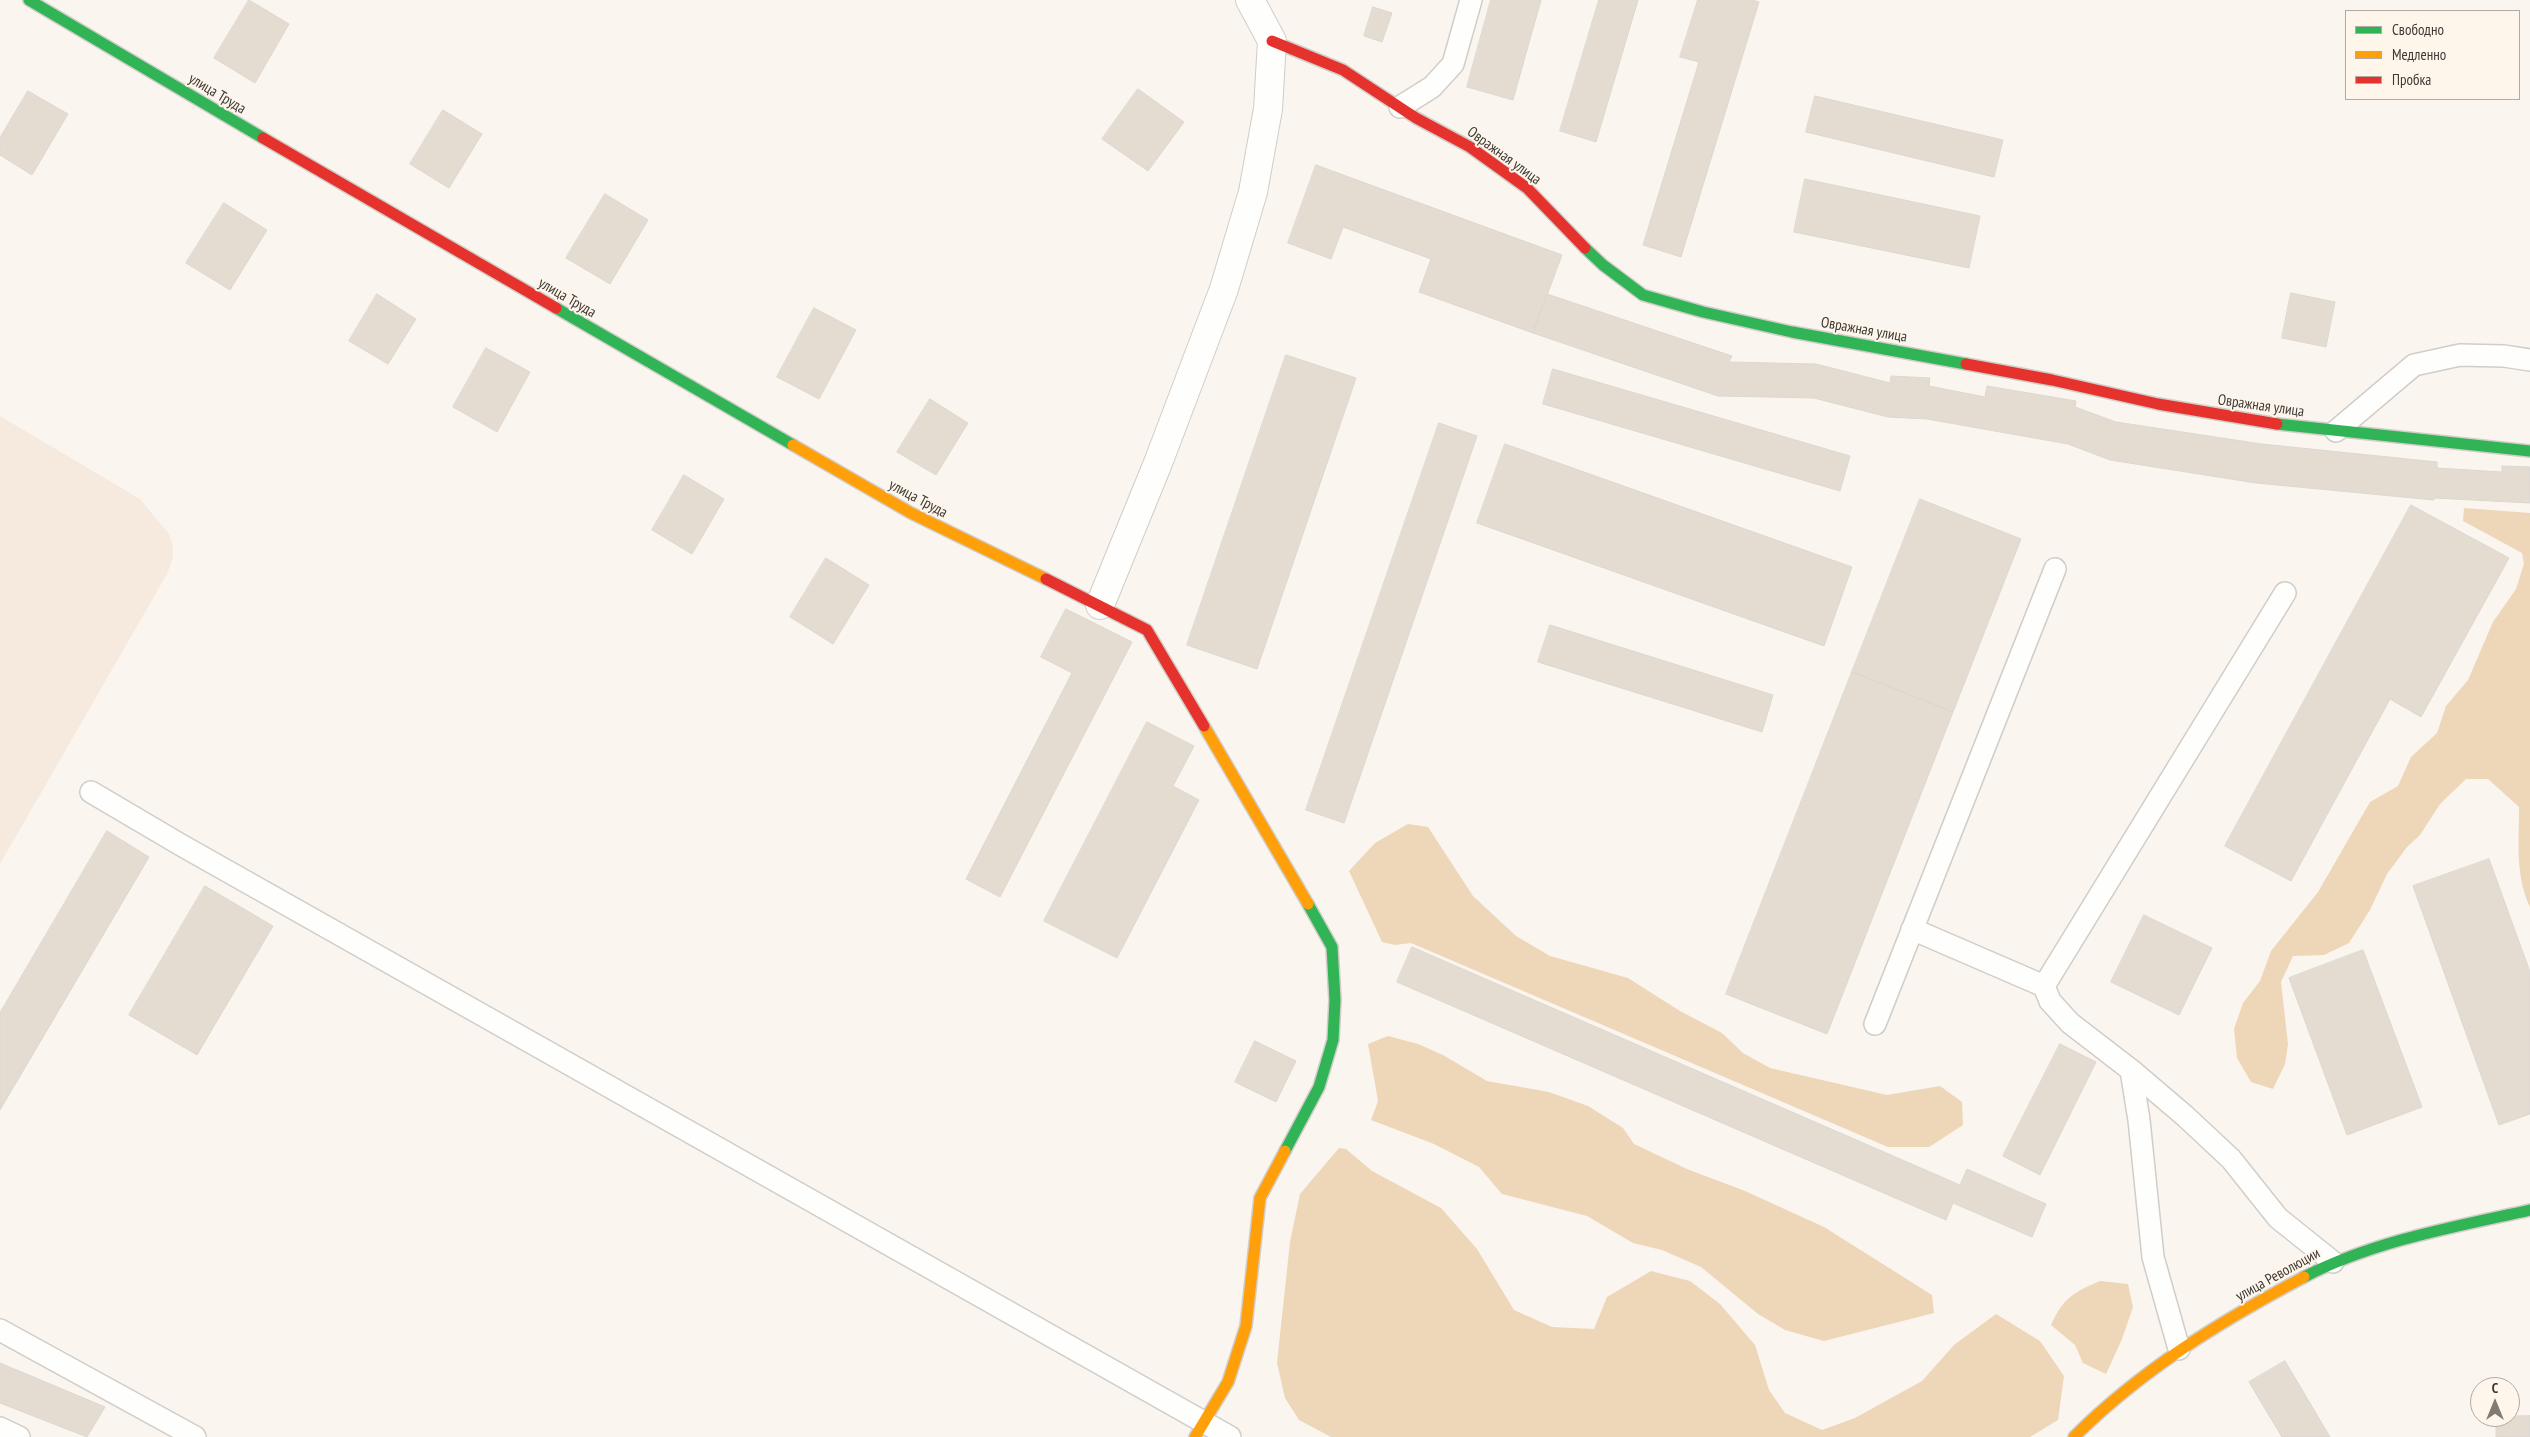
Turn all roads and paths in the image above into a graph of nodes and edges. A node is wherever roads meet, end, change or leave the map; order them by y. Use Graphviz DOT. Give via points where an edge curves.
graph roads {
  1 [pos="29,0"];
  2 [pos="1250,0"];
  3 [pos="1471,0"];
  4 [pos="1272,41"];
  5 [pos="1400,107"];
  6 [pos="2530,360"];
  7 [pos="2336,431"];
  8 [pos="2530,451"];
  9 [pos="2055,569"];
  10 [pos="2285,593"];
  11 [pos="1100,604"];
  12 [pos="91,792"];
  13 [pos="1912,929"];
  14 [pos="2044,986"];
  15 [pos="1875,1024"];
  16 [pos="2131,1070"];
  17 [pos="2530,1210"];
  18 [pos="2333,1262"];
  19 [pos="0,1330"];
  20 [pos="2179,1349"];
  21 [pos="0,1428"];
  22 [pos="1199,1429"];
  23 [pos="19,1437"];
  24 [pos="195,1437"];
  25 [pos="1230,1437"];
  26 [pos="2074,1437"];
  1 -- 11 [label="street, улица Труда" via="911,513"];
  2 -- 4 [label="street"];
  3 -- 5 [label="lane" via="1453,64 1432,87"];
  4 -- 5 [label="street, Овражная улица" via="1343,70"];
  4 -- 11 [label="street" via="1268,109 1253,192 1224,289"];
  5 -- 7 [label="street, Овражная улица" via="1470,147 1526,188 1603,265 1643,295 1792,332 2052,380 2158,404"];
  6 -- 7 [label="lane" via="2460,354 2414,365"];
  7 -- 8 [label="street, Овражная улица"];
  9 -- 13 [label="lane"];
  10 -- 14 [label="lane"];
  11 -- 22 [label="street, улица Труда" via="1147,630 1332,947 1333,1040 1319,1087 1260,1198 1246,1326 1228,1382"];
  12 -- 22 [label="lane"];
  13 -- 14 [label="lane"];
  13 -- 15 [label="lane"];
  14 -- 16 [label="lane" via="2050,1001 2070,1023"];
  16 -- 18 [label="lane" via="2231,1159 2278,1218"];
  16 -- 20 [label="lane" via="2153,1257"];
  17 -- 18 [label="street, улица Революции" via="2428,1232"];
  18 -- 20 [label="street, улица Революции"];
  19 -- 24 [label="lane"];
  20 -- 26 [label="street, улица Революции"];
  21 -- 23 [label="lane"];
  22 -- 25 [label="lane"];
}
